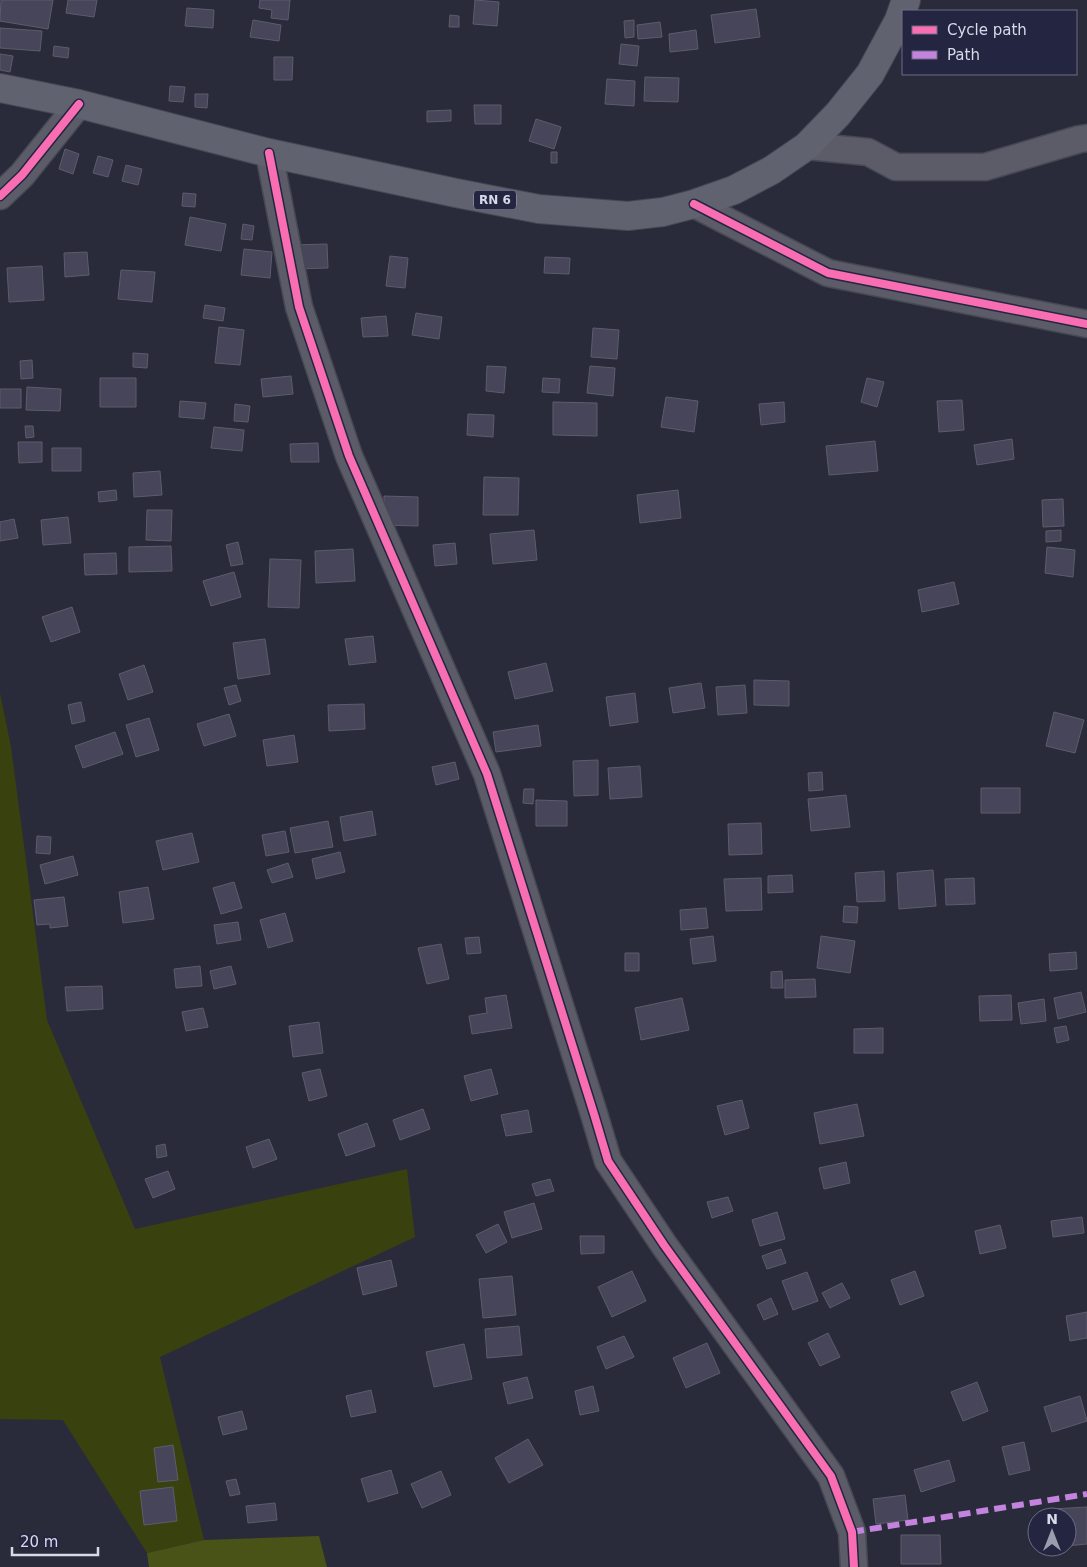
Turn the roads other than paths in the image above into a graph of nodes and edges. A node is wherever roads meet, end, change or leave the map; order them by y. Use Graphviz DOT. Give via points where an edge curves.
graph roads {
  1 [pos="902,11"];
  2 [pos="0,88"];
  3 [pos="79,104"];
  4 [pos="1087,138"];
  5 [pos="808,146"];
  6 [pos="269,153"];
  7 [pos="0,196"];
  8 [pos="694,204"];
  9 [pos="1087,324"];
  10 [pos="854,1567"];
  1 -- 5 [label="main road, RN 6" via="870,74"];
  2 -- 3 [label="main road, RN 6"];
  3 -- 6 [label="main road, RN 6"];
  3 -- 7 [label="street" via="22,175"];
  4 -- 5 [label="street" via="985,167 896,167 868,152"];
  5 -- 8 [label="main road, RN 6" via="734,190"];
  6 -- 8 [label="main road, RN 6" via="539,209 628,216"];
  6 -- 10 [label="street" via="299,307 348,456 487,774 608,1161 664,1245 831,1476 852,1532"];
  8 -- 9 [label="street" via="828,273"];
}
